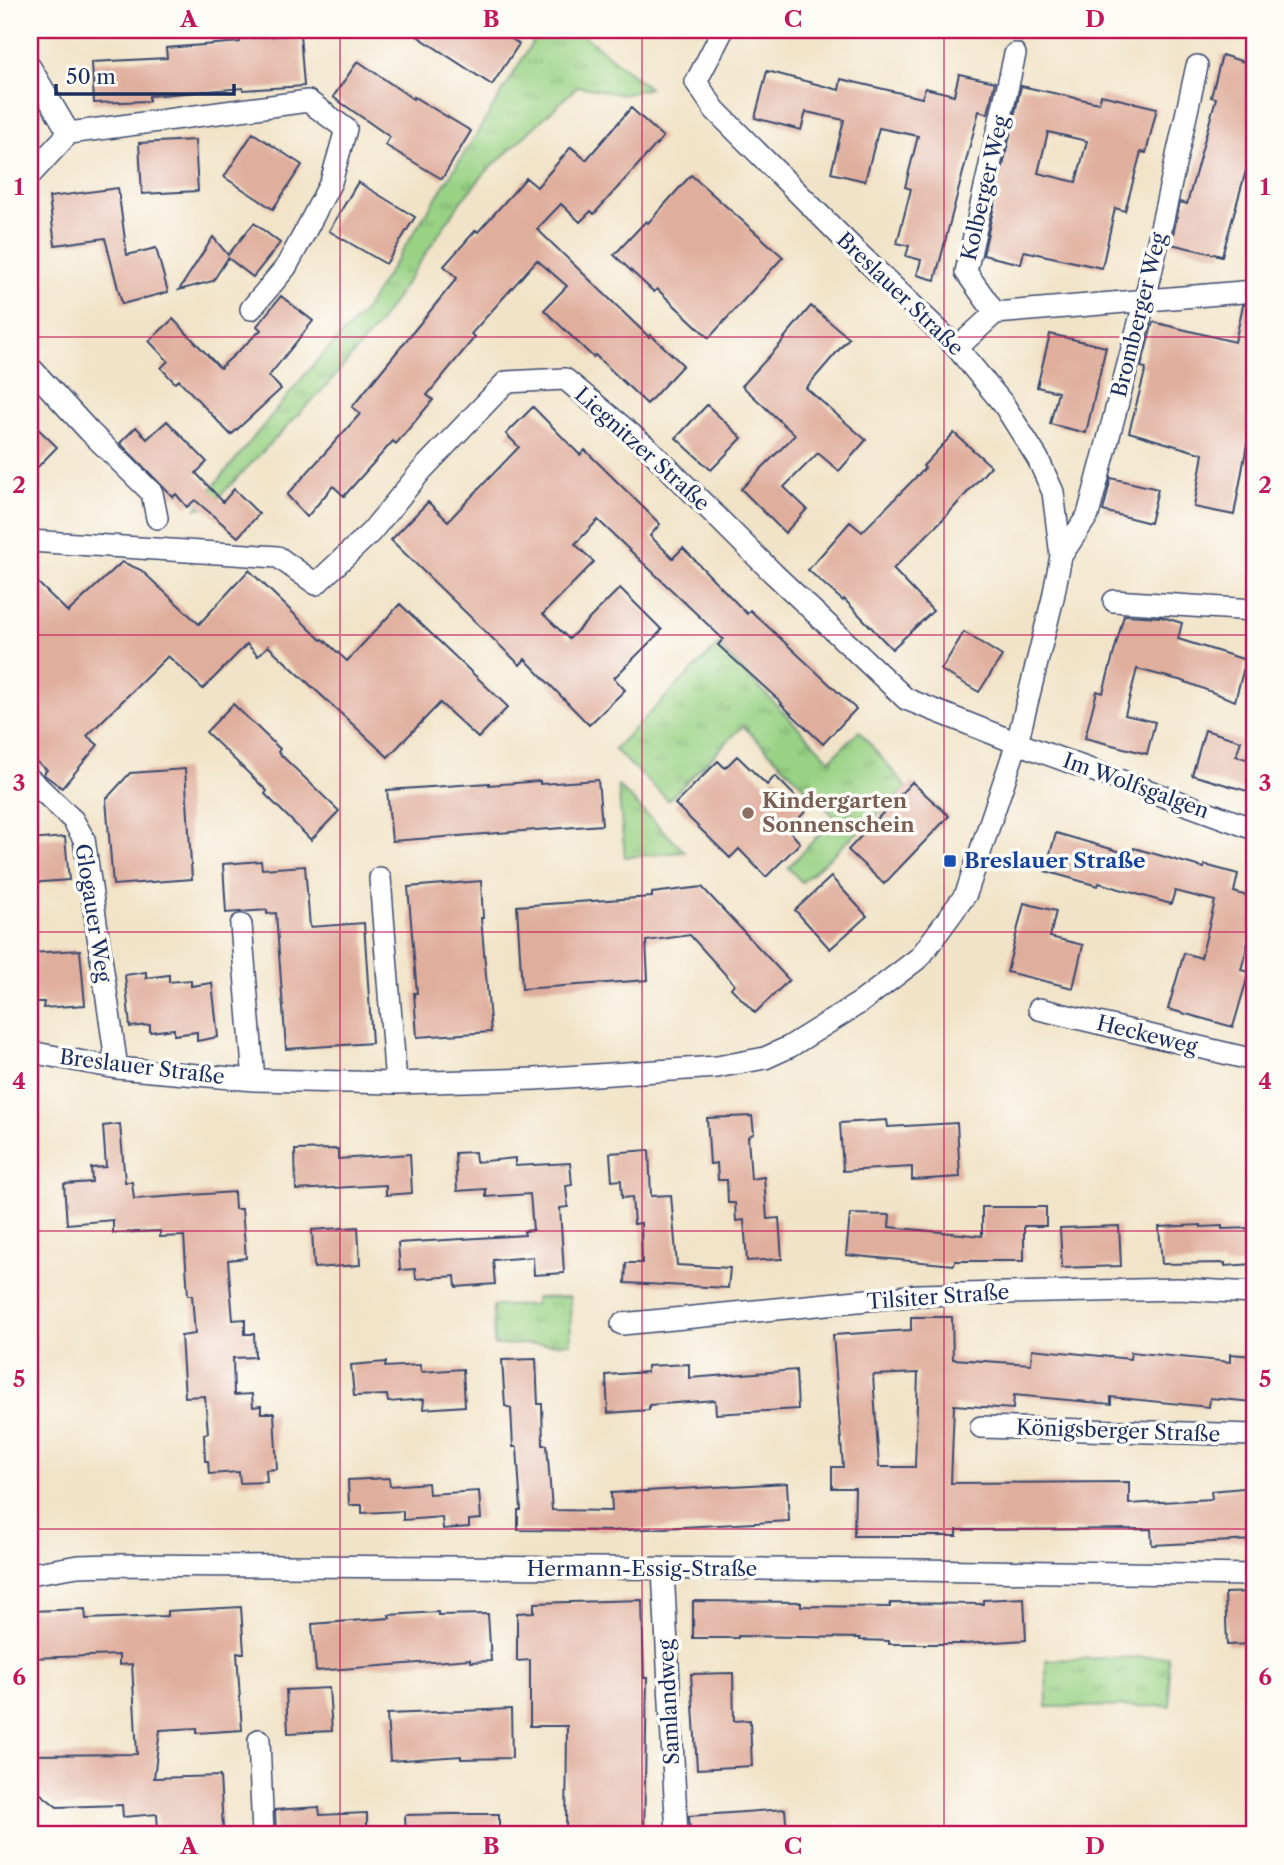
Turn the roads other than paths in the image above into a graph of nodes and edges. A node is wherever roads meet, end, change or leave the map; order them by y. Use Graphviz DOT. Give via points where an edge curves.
graph roads {
  1 [pos="723,30"];
  2 [pos="1015,54"];
  3 [pos="1197,65"];
  4 [pos="30,67"];
  5 [pos="69,132"];
  6 [pos="30,175"];
  7 [pos="1254,291"];
  8 [pos="1145,300"];
  9 [pos="251,309"];
  10 [pos="995,313"];
  11 [pos="957,348"];
  12 [pos="30,367"];
  13 [pos="157,518"];
  14 [pos="30,541"];
  15 [pos="1061,556"];
  16 [pos="1114,601"];
  17 [pos="1254,610"];
  18 [pos="1017,743"];
  19 [pos="30,779"];
  20 [pos="1254,829"];
  21 [pos="380,878"];
  22 [pos="241,925"];
  23 [pos="1039,1009"];
  24 [pos="30,1052"];
  25 [pos="1254,1060"];
  26 [pos="117,1068"];
  27 [pos="254,1080"];
  28 [pos="397,1083"];
  29 [pos="1254,1293"];
  30 [pos="622,1324"];
  31 [pos="981,1427"];
  32 [pos="1254,1436"];
  33 [pos="663,1570"];
  34 [pos="30,1574"];
  35 [pos="1254,1575"];
  36 [pos="259,1740"];
  37 [pos="262,1835"];
  38 [pos="677,1835"];
  1 -- 11 [label="street, Breslauer Straße" via="696,82 715,110"];
  2 -- 10 [label="street, Kolberger Weg" via="966,272"];
  3 -- 8 [label="street, Bromberger Weg"];
  4 -- 5 [label="street"];
  5 -- 6 [label="street"];
  5 -- 9 [label="street" via="308,101 346,130 331,182 304,234 286,267"];
  7 -- 8 [label="street"];
  8 -- 10 [label="street"];
  8 -- 15 [label="street, Bromberger Weg" via="1088,515"];
  10 -- 11 [label="street"];
  11 -- 15 [label="street, Breslauer Straße" via="1004,405 1038,459 1052,492"];
  12 -- 13 [label="street" via="152,493"];
  14 -- 18 [label="street, Liegnitzer Straße" via="278,557 316,584 371,532 422,470 506,382 565,379 648,448 906,699"];
  15 -- 18 [label="street, Breslauer Straße"];
  16 -- 17 [label="street"];
  18 -- 20 [label="street, Im Wolfsgalgen"];
  18 -- 28 [label="street, Breslauer Straße" via="967,894 920,957 861,1002 789,1047 765,1058 717,1067"];
  19 -- 26 [label="street, Glogauer Weg" via="72,820 84,839"];
  21 -- 28 [label="street"];
  22 -- 27 [label="street, Breslauer Straße"];
  23 -- 25 [label="street, Heckeweg"];
  24 -- 26 [label="street, Breslauer Straße"];
  26 -- 27 [label="street, Breslauer Straße"];
  27 -- 28 [label="street, Breslauer Straße"];
  29 -- 30 [label="street, Tilsiter Straße" via="1178,1289 919,1295"];
  31 -- 32 [label="street, Königsberger Straße"];
  33 -- 34 [label="street, Hermann-Essig-Straße" via="115,1564"];
  33 -- 35 [label="street, Hermann-Essig-Straße"];
  33 -- 38 [label="street, Samlandweg"];
  36 -- 37 [label="street"];
}
